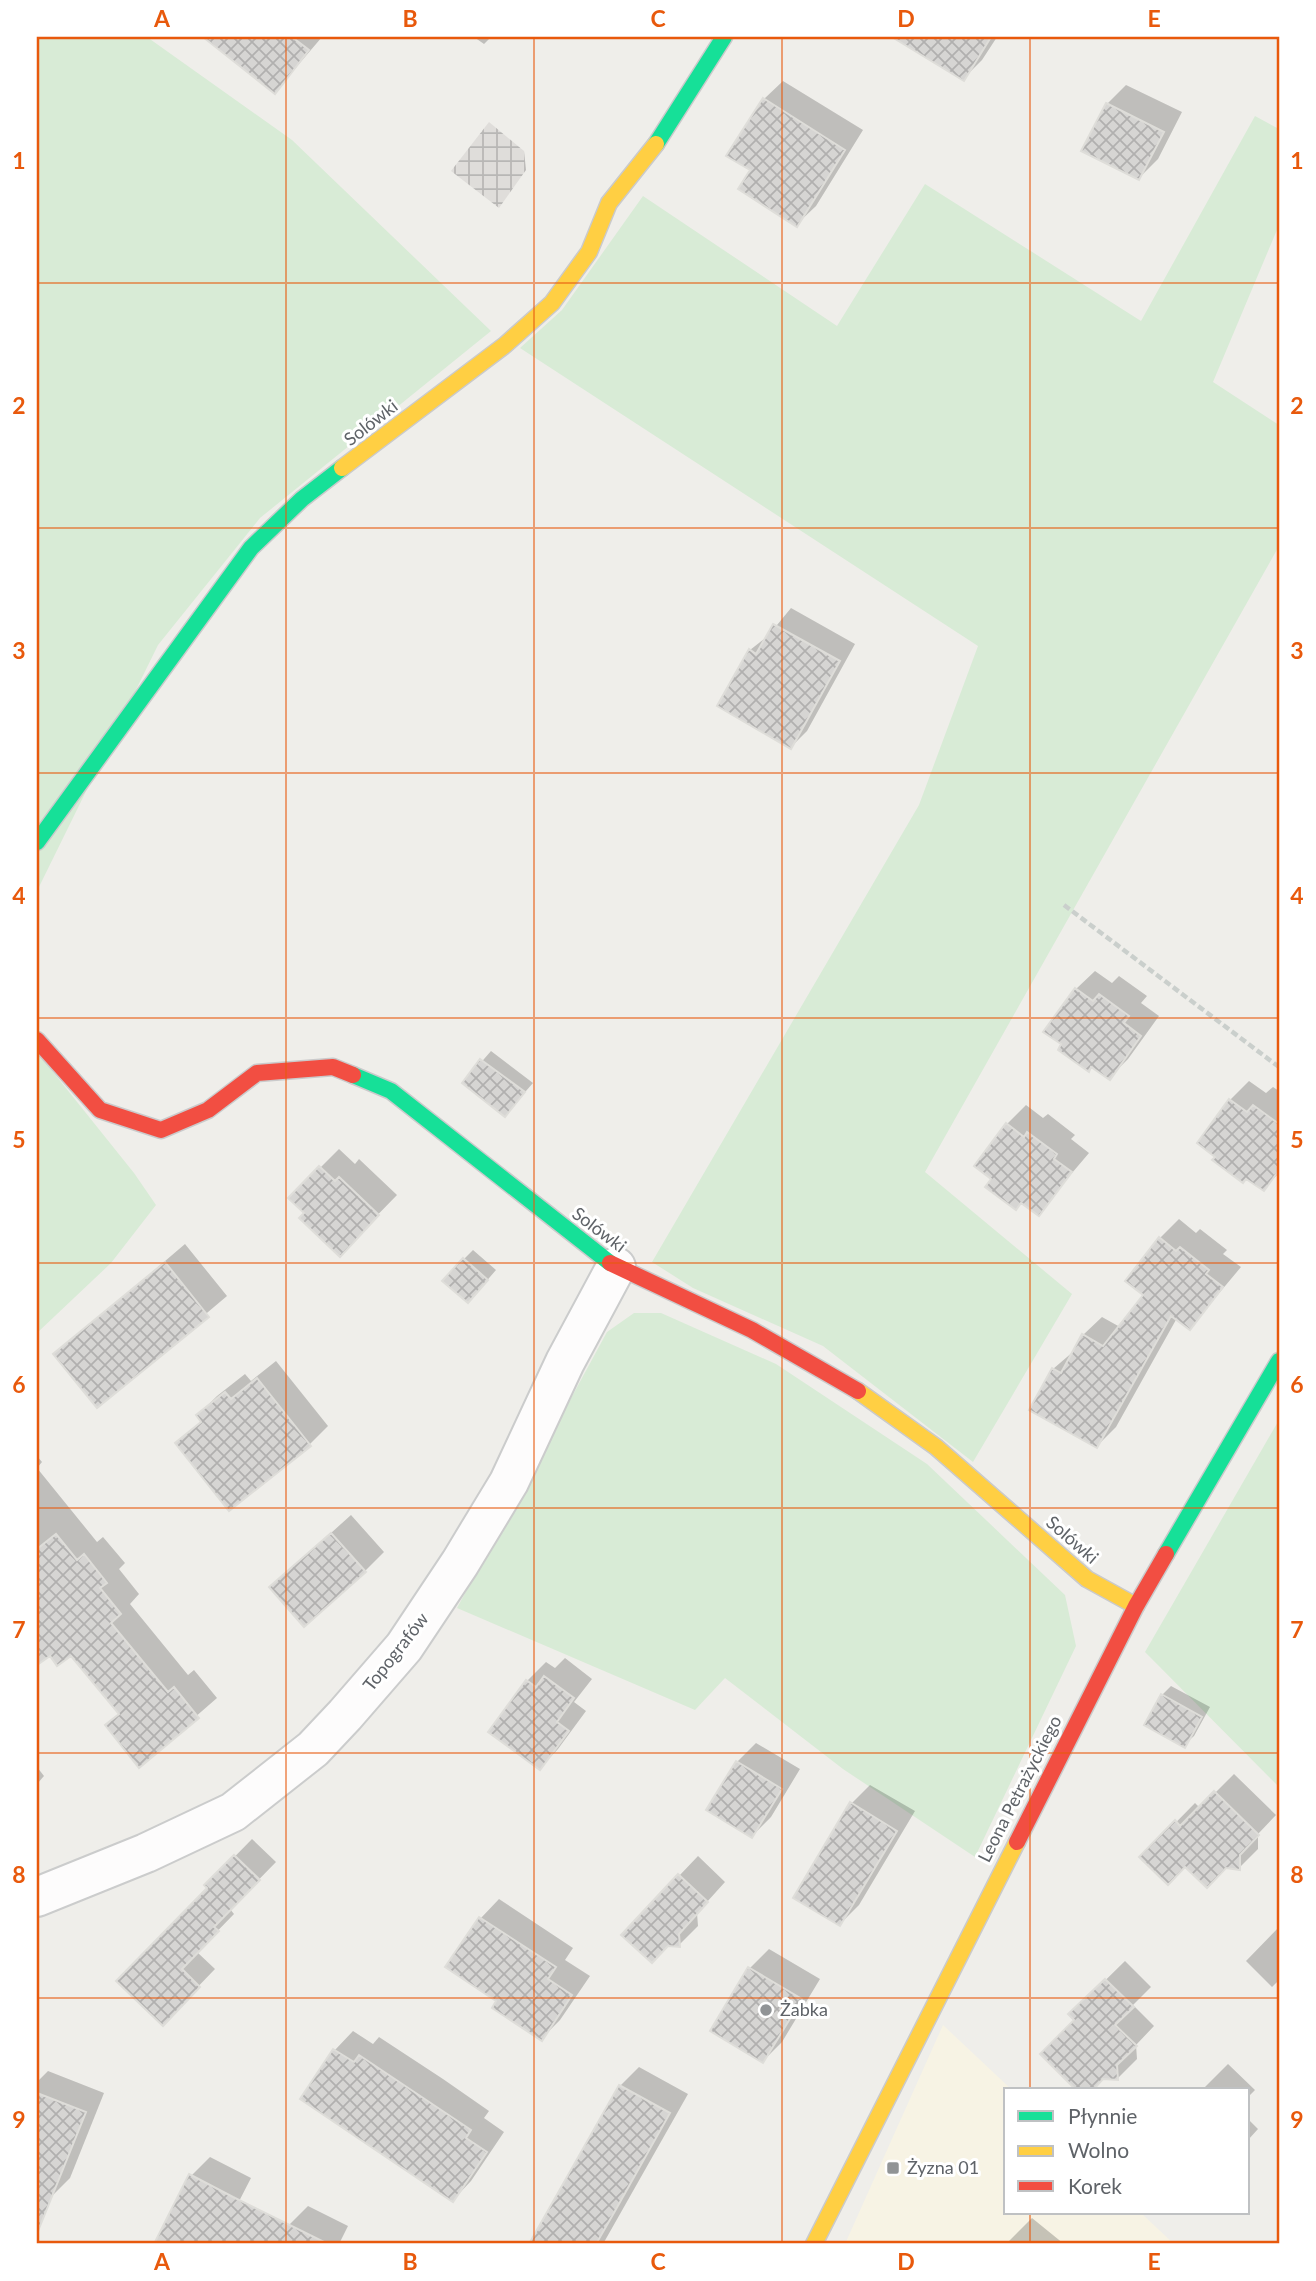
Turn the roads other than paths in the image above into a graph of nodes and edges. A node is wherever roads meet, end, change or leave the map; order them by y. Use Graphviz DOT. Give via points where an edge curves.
graph roads {
  1 [pos="724,37"];
  2 [pos="37,842"];
  3 [pos="37,1040"];
  4 [pos="616,1267"];
  5 [pos="1279,1361"];
  6 [pos="1136,1606"];
  7 [pos="37,1897"];
  8 [pos="814,2244"];
  1 -- 2 [label="street, Solówki" via="660,139 609,203 589,252 552,303 505,345 302,499 251,548"];
  3 -- 4 [label="street, Solówki" via="100,1110 160,1130 208,1110 257,1073 333,1066 391,1091"];
  4 -- 6 [label="street, Solówki" via="752,1330 862,1393 936,1447 1087,1579"];
  4 -- 7 [label="street, Topografów" via="509,1482 404,1647 345,1715 313,1749 233,1812"];
  5 -- 6 [label="street, Leona Petrażyckiego"];
  6 -- 8 [label="street, Leona Petrażyckiego"];
}
